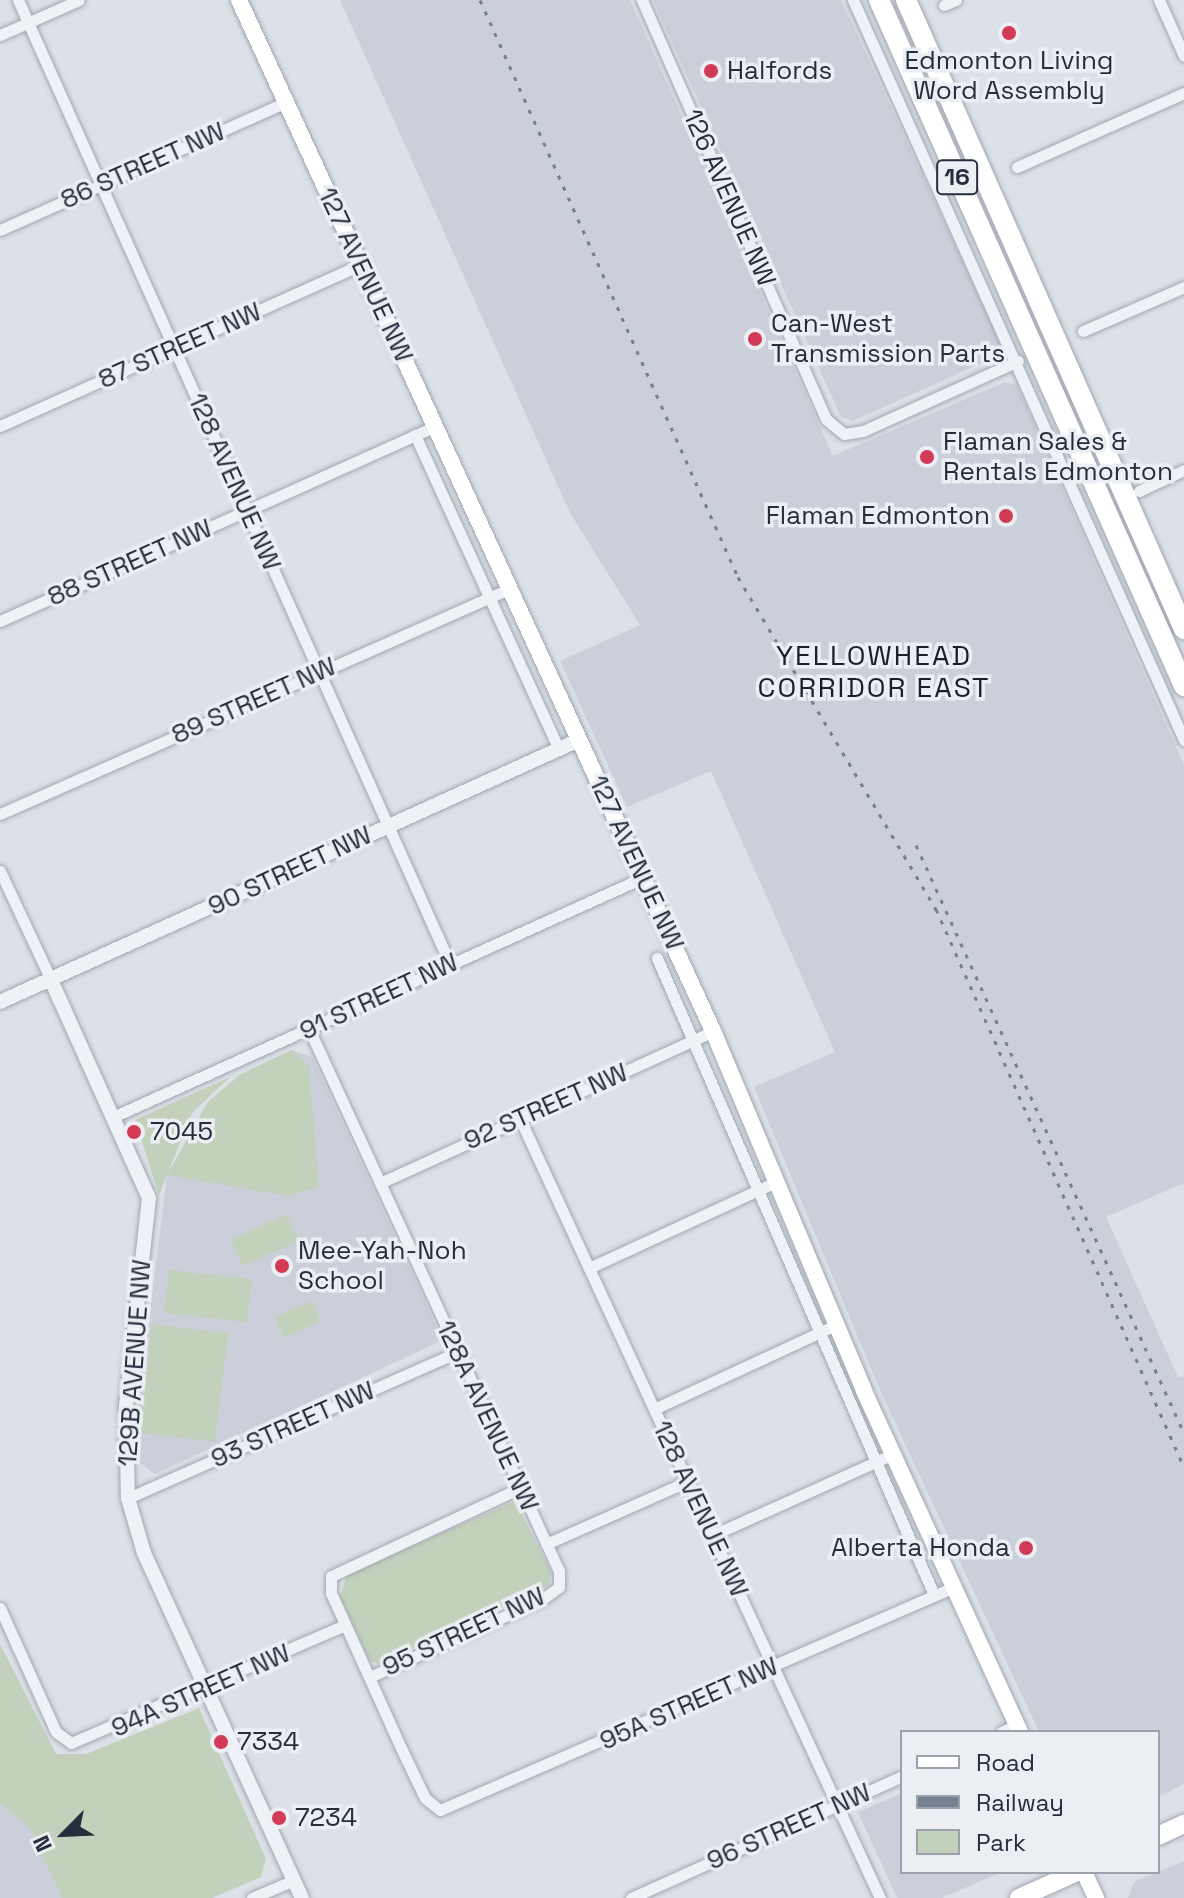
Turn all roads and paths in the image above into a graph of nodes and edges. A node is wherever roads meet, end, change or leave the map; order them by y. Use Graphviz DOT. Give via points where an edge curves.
graph roads {
  1 [pos="18,0"];
  2 [pos="79,0"];
  3 [pos="239,0"];
  4 [pos="642,0"];
  5 [pos="853,0"];
  6 [pos="879,0"];
  7 [pos="906,0"];
  8 [pos="1159,0"];
  9 [pos="28,22"];
  10 [pos="0,35"];
  11 [pos="1184,56"];
  12 [pos="1184,93"];
  13 [pos="286,102"];
  14 [pos="1017,167"];
  15 [pos="101,185"];
  16 [pos="0,230"];
  17 [pos="360,265"];
  18 [pos="1184,287"];
  19 [pos="1083,331"];
  20 [pos="174,348"];
  21 [pos="1018,361"];
  22 [pos="0,426"];
  23 [pos="434,427"];
  24 [pos="415,435"];
  25 [pos="1184,470"];
  26 [pos="1139,491"];
  27 [pos="246,511"];
  28 [pos="509,589"];
  29 [pos="490,597"];
  30 [pos="0,621"];
  31 [pos="1184,629"];
  32 [pos="318,672"];
  33 [pos="1184,686"];
  34 [pos="579,740"];
  35 [pos="1184,740"];
  36 [pos="559,749"];
  37 [pos="0,814"];
  38 [pos="387,826"];
  39 [pos="0,871"];
  40 [pos="642,878"];
  41 [pos="657,958"];
  42 [pos="450,964"];
  43 [pos="51,980"];
  44 [pos="0,1002"];
  45 [pos="309,1029"];
  46 [pos="713,1031"];
  47 [pos="694,1040"];
  48 [pos="115,1116"];
  49 [pos="520,1119"];
  50 [pos="776,1182"];
  51 [pos="380,1183"];
  52 [pos="757,1190"];
  53 [pos="589,1268"];
  54 [pos="836,1325"];
  55 [pos="817,1334"];
  56 [pos="457,1352"];
  57 [pos="654,1409"];
  58 [pos="893,1454"];
  59 [pos="873,1462"];
  60 [pos="688,1481"];
  61 [pos="520,1488"];
  62 [pos="128,1498"];
  63 [pos="713,1535"];
  64 [pos="546,1544"];
  65 [pos="559,1587"];
  66 [pos="954,1587"];
  67 [pos="934,1595"];
  68 [pos="0,1608"];
  69 [pos="345,1625"];
  70 [pos="773,1667"];
  71 [pos="370,1677"];
  72 [pos="205,1689"];
  73 [pos="1018,1728"];
  74 [pos="900,1777"];
  75 [pos="838,1805"];
  76 [pos="1184,1824"];
  77 [pos="1160,1835"];
  78 [pos="1073,1874"];
  79 [pos="1085,1874"];
  80 [pos="294,1880"];
  81 [pos="252,1898"];
  82 [pos="302,1898"];
  83 [pos="631,1898"];
  84 [pos="880,1898"];
  85 [pos="1019,1898"];
  86 [pos="1096,1898"];
  1 -- 9 [label="street, 128 AVENUE NW"];
  2 -- 9 [label="street"];
  3 -- 13 [label="main road, 127 AVENUE NW"];
  4 -- 21 [label="street, 126 AVENUE NW" via="826,419 844,434"];
  5 -- 21 [label="street"];
  6 -- 33 [label="highway, 16"];
  7 -- 31 [label="highway, 16"];
  8 -- 11 [label="street"];
  9 -- 10 [label="street"];
  9 -- 15 [label="street, 128 AVENUE NW"];
  12 -- 14 [label="street"];
  13 -- 15 [label="street, 86 STREET NW"];
  13 -- 17 [label="main road, 127 AVENUE NW"];
  15 -- 16 [label="street, 86 STREET NW"];
  15 -- 20 [label="street, 128 AVENUE NW"];
  17 -- 20 [label="street, 87 STREET NW"];
  17 -- 23 [label="main road, 127 AVENUE NW"];
  18 -- 19 [label="street"];
  20 -- 22 [label="street, 87 STREET NW"];
  20 -- 27 [label="street, 128 AVENUE NW"];
  21 -- 35 [label="street"];
  23 -- 24 [label="street, 88 STREET NW"];
  23 -- 28 [label="main road, 127 AVENUE NW"];
  24 -- 27 [label="street, 88 STREET NW"];
  24 -- 29 [label="street"];
  25 -- 26 [label="street"];
  27 -- 30 [label="street, 88 STREET NW"];
  27 -- 32 [label="street, 128 AVENUE NW"];
  28 -- 29 [label="street, 89 STREET NW"];
  28 -- 34 [label="main road, 127 AVENUE NW"];
  29 -- 32 [label="street, 89 STREET NW"];
  29 -- 36 [label="street"];
  32 -- 37 [label="street, 89 STREET NW"];
  32 -- 38 [label="street, 128 AVENUE NW"];
  34 -- 36 [label="street, 90 STREET NW"];
  34 -- 40 [label="main road, 127 AVENUE NW"];
  36 -- 38 [label="street, 90 STREET NW"];
  38 -- 42 [label="street, 128 AVENUE NW"];
  38 -- 43 [label="street, 90 STREET NW"];
  39 -- 43 [label="street, 129B AVENUE NW"];
  40 -- 42 [label="street, 91 STREET NW"];
  40 -- 46 [label="main road, 127 AVENUE NW"];
  41 -- 47 [label="street, 127 AVENUE NW"];
  42 -- 45 [label="street, 91 STREET NW"];
  43 -- 44 [label="street, 90 STREET NW"];
  43 -- 48 [label="street, 129B AVENUE NW"];
  45 -- 48 [label="street, 91 STREET NW"];
  45 -- 51 [label="street, 128A AVENUE NW"];
  46 -- 47 [label="street, 92 STREET NW"];
  46 -- 50 [label="main road, 127 AVENUE NW"];
  47 -- 49 [label="street, 92 STREET NW"];
  47 -- 52 [label="street, 127 AVENUE NW"];
  48 -- 62 [label="street, 129B AVENUE NW" via="149,1198 126,1406"];
  49 -- 51 [label="street, 92 STREET NW"];
  49 -- 53 [label="street, 128 AVENUE NW"];
  50 -- 52 [label="street"];
  50 -- 54 [label="main road, 127 AVENUE NW"];
  51 -- 56 [label="street, 128A AVENUE NW"];
  52 -- 53 [label="street"];
  52 -- 55 [label="street, 127 AVENUE NW"];
  53 -- 57 [label="street, 128 AVENUE NW"];
  54 -- 55 [label="street"];
  54 -- 58 [label="main road, 127 AVENUE NW"];
  55 -- 57 [label="street"];
  55 -- 59 [label="street, 127 AVENUE NW"];
  56 -- 61 [label="street, 128A AVENUE NW"];
  56 -- 62 [label="street, 93 STREET NW"];
  57 -- 60 [label="street, 128 AVENUE NW"];
  58 -- 59 [label="street"];
  58 -- 66 [label="main road, 127 AVENUE NW"];
  59 -- 63 [label="street"];
  59 -- 67 [label="street, 127 AVENUE NW"];
  60 -- 63 [label="street, 128 AVENUE NW"];
  60 -- 64 [label="street"];
  61 -- 64 [label="street, 128A AVENUE NW"];
  61 -- 69 [label="street" via="331,1576"];
  62 -- 72 [label="street, 129B AVENUE NW" via="144,1553"];
  63 -- 70 [label="street, 128 AVENUE NW"];
  64 -- 65 [label="street, 128A AVENUE NW"];
  65 -- 71 [label="street, 95 STREET NW"];
  66 -- 67 [label="street, 95A STREET NW"];
  66 -- 73 [label="main road, 127 AVENUE NW"];
  67 -- 70 [label="street, 95A STREET NW"];
  68 -- 72 [label="street, 94A STREET NW" via="56,1732 71,1743 88,1741"];
  69 -- 71 [label="street"];
  69 -- 72 [label="street, 94A STREET NW"];
  70 -- 71 [label="street, 95A STREET NW" via="456,1808 440,1810 425,1798"];
  70 -- 75 [label="street, 128 AVENUE NW"];
  72 -- 80 [label="street, 129B AVENUE NW"];
  74 -- 75 [label="street, 96 STREET NW"];
  75 -- 83 [label="street, 96 STREET NW"];
  75 -- 84 [label="street, 128 AVENUE NW"];
  76 -- 77 [label="main road"];
  78 -- 85 [label="main road"];
  79 -- 86 [label="main road"];
  80 -- 81 [label="street"];
  80 -- 82 [label="street, 129B AVENUE NW"];
}
